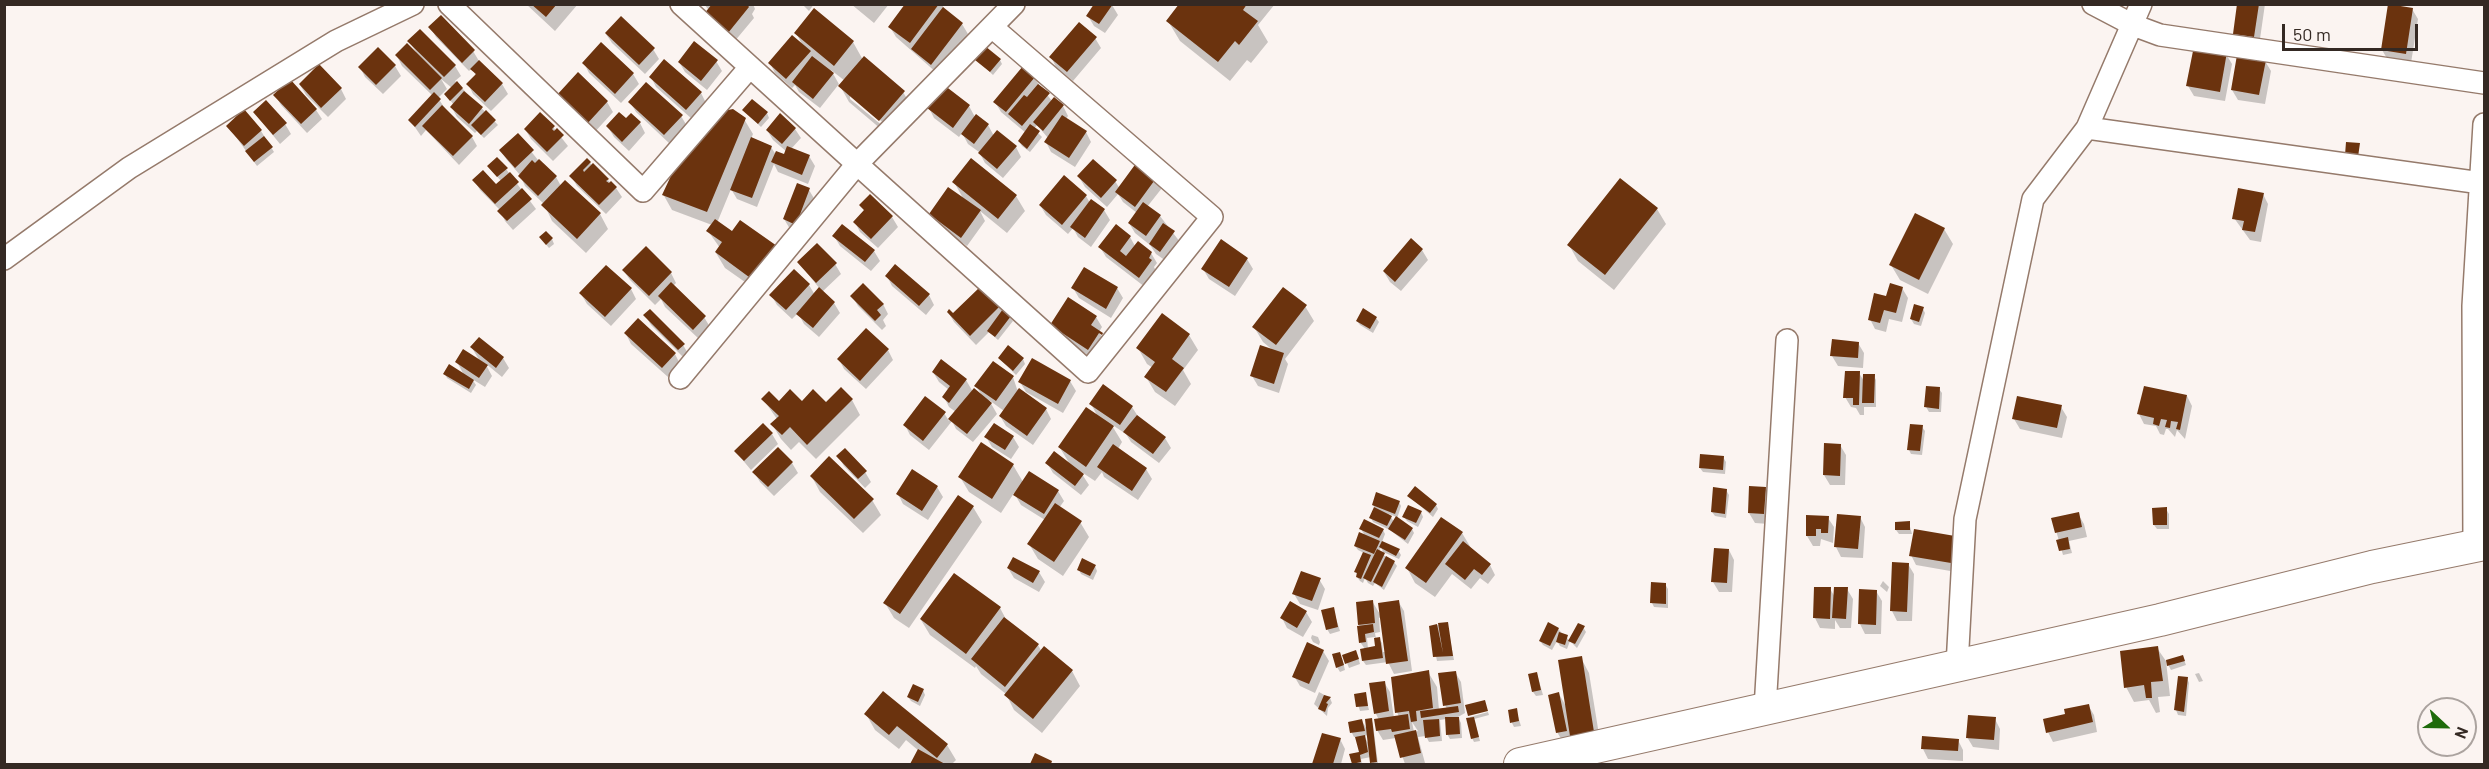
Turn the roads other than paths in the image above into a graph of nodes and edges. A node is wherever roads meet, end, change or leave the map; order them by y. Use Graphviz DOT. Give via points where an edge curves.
graph roads {
  1 [pos="413,4"];
  2 [pos="449,4"];
  3 [pos="681,4"];
  4 [pos="1014,4"];
  5 [pos="2093,4"];
  6 [pos="2141,4"];
  7 [pos="2133,25"];
  8 [pos="992,27"];
  9 [pos="750,67"];
  10 [pos="2484,83"];
  11 [pos="2484,124"];
  12 [pos="2086,128"];
  13 [pos="857,164"];
  14 [pos="2481,183"];
  15 [pos="4,259"];
  16 [pos="1787,340"];
  17 [pos="680,378"];
  18 [pos="2479,545"];
  19 [pos="1958,666"];
  20 [pos="1764,709"];
  21 [pos="1608,755"];
  22 [pos="1520,765"];
  1 -- 15 [label="street" via="336,41 129,168"];
  2 -- 9 [label="street" via="643,191"];
  3 -- 9 [label="street"];
  4 -- 8 [label="street"];
  5 -- 7 [label="street"];
  6 -- 7 [label="street"];
  7 -- 10 [label="street" via="2160,35"];
  7 -- 12 [label="street"];
  8 -- 13 [label="street"];
  8 -- 13 [label="street" via="1212,217 1088,372"];
  9 -- 13 [label="street"];
  11 -- 14 [label="street"];
  12 -- 14 [label="street"];
  12 -- 19 [label="street" via="2032,198 1965,519"];
  13 -- 17 [label="street"];
  14 -- 18 [label="street" via="2473,306"];
  16 -- 20 [label="street"];
  18 -- 19 [label="main road"];
  19 -- 20 [label="main road"];
  20 -- 21 [label="main road"];
  21 -- 22 [label="main road"];
}
